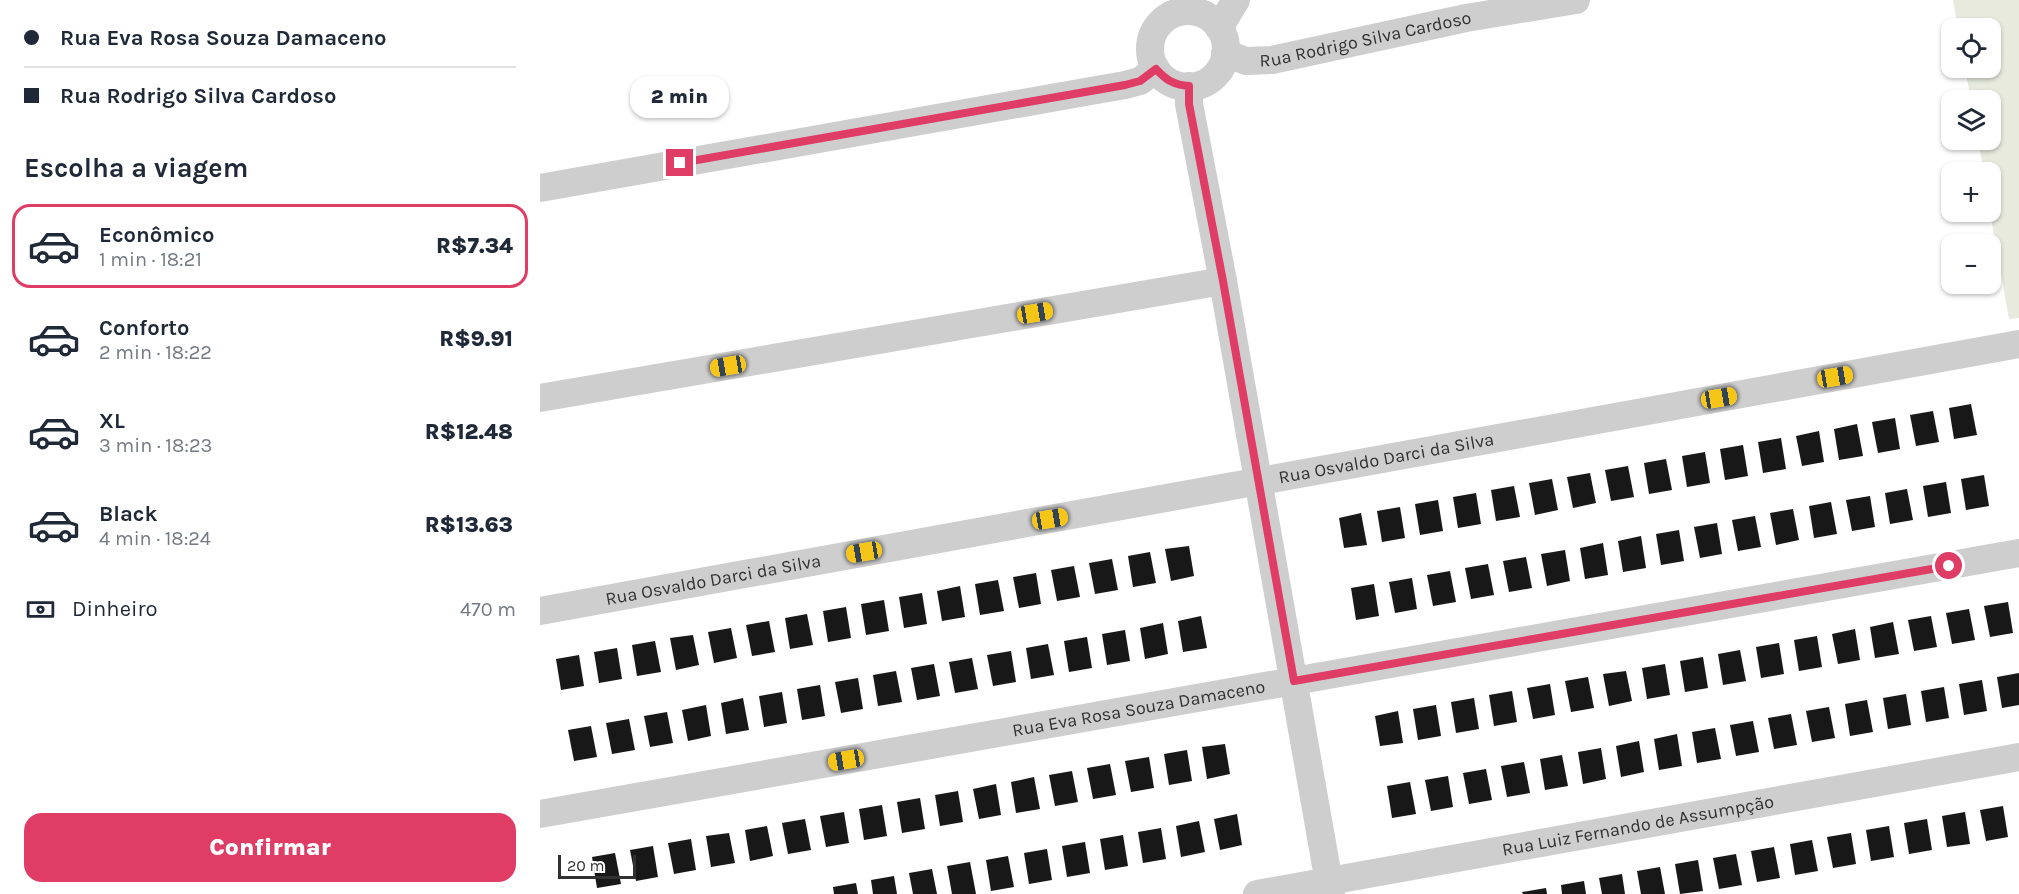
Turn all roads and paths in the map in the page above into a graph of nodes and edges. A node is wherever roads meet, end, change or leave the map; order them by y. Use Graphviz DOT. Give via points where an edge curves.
graph roads {
  1 [pos="1236,0"];
  2 [pos="1576,0"];
  3 [pos="1168,7"];
  4 [pos="1472,9"];
  5 [pos="1222,40"];
  6 [pos="1156,69"];
  7 [pos="1189,86"];
  8 [pos="540,188"];
  9 [pos="1223,281"];
  10 [pos="2019,344"];
  11 [pos="540,398"];
  12 [pos="1258,482"];
  13 [pos="2019,553"];
  14 [pos="540,611"];
  15 [pos="1294,681"];
  16 [pos="2019,757"];
  17 [pos="540,814"];
  18 [pos="1330,888"];
  19 [pos="1257,894"];
  1 -- 5 [label="street"];
  2 -- 4 [label="street, Rua Rodrigo Silva Cardoso"];
  3 -- 5 [label="street" via="1211,18"];
  3 -- 6 [label="street" via="1152,38 1151,57"];
  4 -- 5 [label="street, Rua Rodrigo Silva Cardoso" via="1272,60 1246,61"];
  5 -- 7 [label="street" via="1221,66 1202,84"];
  6 -- 7 [label="street" via="1176,85"];
  6 -- 8 [label="street" via="1140,81 1125,85"];
  7 -- 9 [label="street" via="1189,104"];
  9 -- 11 [label="street"];
  9 -- 12 [label="street"];
  10 -- 12 [label="street, Rua Osvaldo Darci da Silva"];
  12 -- 14 [label="street, Rua Osvaldo Darci da Silva"];
  12 -- 15 [label="street"];
  13 -- 15 [label="street, Rua Eva Rosa Souza Damaceno"];
  15 -- 17 [label="street, Rua Eva Rosa Souza Damaceno"];
  15 -- 18 [label="street"];
  16 -- 18 [label="street, Rua Luiz Fernando de Assumpção"];
  18 -- 19 [label="street, Rua Luiz Fernando de Assumpção"];
}
